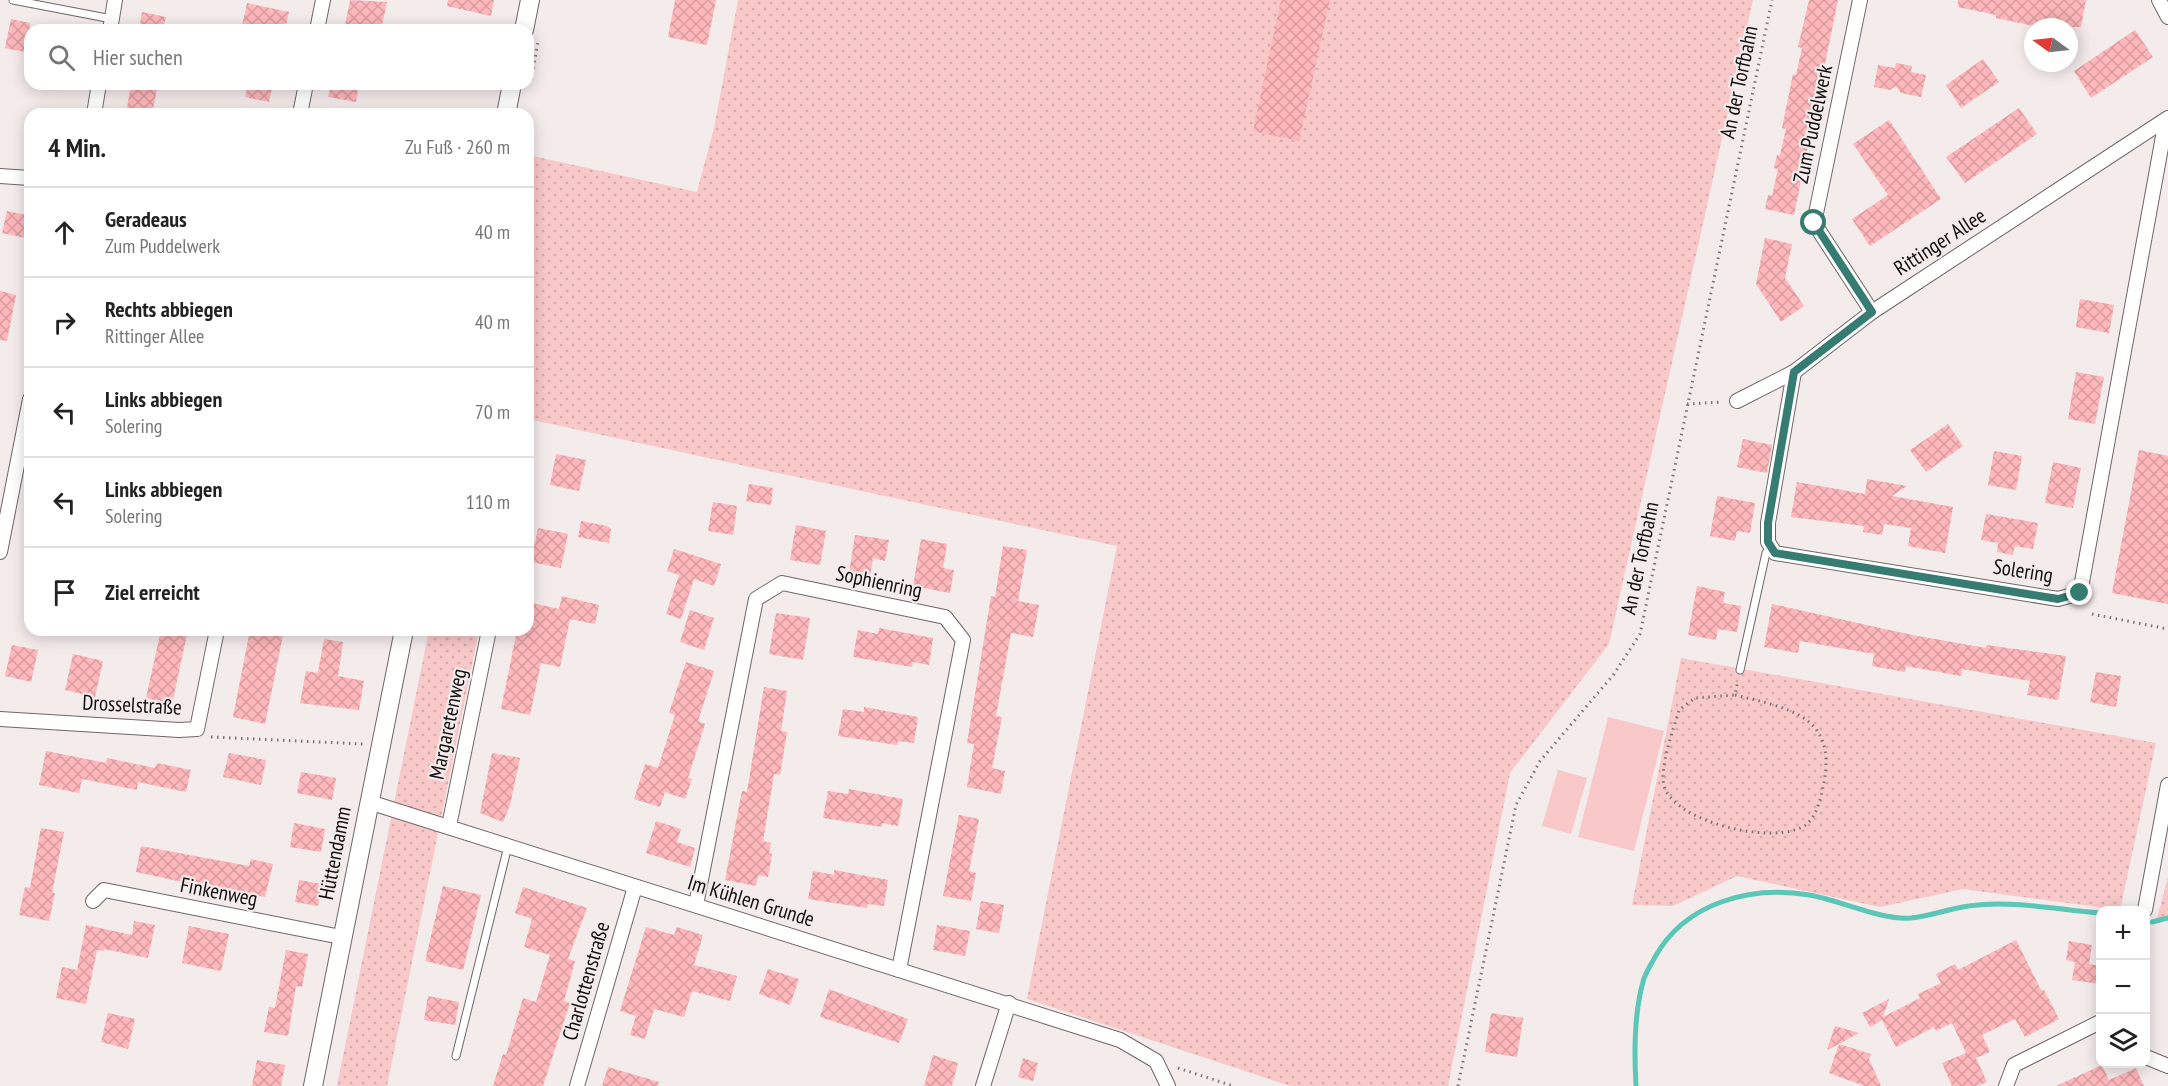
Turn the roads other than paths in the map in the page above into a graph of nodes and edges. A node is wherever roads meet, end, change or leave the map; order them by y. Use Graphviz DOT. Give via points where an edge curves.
graph roads {
  1 [pos="14,0"];
  2 [pos="115,0"];
  3 [pos="323,0"];
  4 [pos="530,0"];
  5 [pos="1860,0"];
  6 [pos="2158,0"];
  7 [pos="2168,17"];
  8 [pos="107,24"];
  9 [pos="111,24"];
  10 [pos="318,24"];
  11 [pos="532,24"];
  12 [pos="98,90"];
  13 [pos="305,90"];
  14 [pos="518,90"];
  15 [pos="95,108"];
  16 [pos="301,108"];
  17 [pos="509,108"];
  18 [pos="2167,119"];
  19 [pos="0,176"];
  20 [pos="24,178"];
  21 [pos="1872,312"];
  22 [pos="1794,372"];
  23 [pos="1737,401"];
  24 [pos="24,430"];
  25 [pos="1772,548"];
  26 [pos="0,552"];
  27 [pos="216,636"];
  28 [pos="403,636"];
  29 [pos="488,636"];
  30 [pos="1740,670"];
  31 [pos="0,719"];
  32 [pos="2168,785"];
  33 [pos="369,802"];
  34 [pos="449,826"];
  35 [pos="508,846"];
  36 [pos="635,887"];
  37 [pos="93,902"];
  38 [pos="696,905"];
  39 [pos="2146,906"];
  40 [pos="341,937"];
  41 [pos="899,970"];
  42 [pos="1009,1003"];
  43 [pos="2096,1024"];
  44 [pos="456,1056"];
  45 [pos="2150,1059"];
  46 [pos="2168,1066"];
  47 [pos="313,1086"];
  48 [pos="577,1086"];
  49 [pos="983,1086"];
  50 [pos="1168,1086"];
  51 [pos="2006,1086"];
  1 -- 8 [label="lane"];
  2 -- 9 [label="street"];
  3 -- 10 [label="street"];
  4 -- 11 [label="street"];
  5 -- 21 [label="street, Zum Puddelwerk" via="1814,223"];
  6 -- 7 [label="street"];
  12 -- 15 [label="street"];
  13 -- 16 [label="street"];
  14 -- 17 [label="street"];
  18 -- 21 [label="street, Rittinger Allee"];
  18 -- 25 [label="street, Solering" via="2080,593 2058,599 1775,553"];
  19 -- 20 [label="street"];
  21 -- 22 [label="street, Rittinger Allee"];
  22 -- 23 [label="street, Rittinger Allee"];
  22 -- 25 [label="street" via="1768,523 1768,542"];
  24 -- 26 [label="street"];
  25 -- 30 [label="lane" via="1766,553"];
  27 -- 31 [label="street, Drosselstraße" via="197,729"];
  28 -- 33 [label="street, Hüttendamm"];
  29 -- 34 [label="street, Margaretenweg"];
  32 -- 39 [label="street"];
  33 -- 34 [label="street, Im Kühlen Grunde"];
  33 -- 40 [label="street, Hüttendamm"];
  34 -- 35 [label="street, Im Kühlen Grunde"];
  35 -- 36 [label="street, Im Kühlen Grunde"];
  35 -- 44 [label="lane"];
  36 -- 38 [label="street, Im Kühlen Grunde"];
  36 -- 48 [label="street, Charlottenstraße"];
  37 -- 40 [label="street, Finkenweg" via="104,890"];
  38 -- 41 [label="street, Im Kühlen Grunde"];
  38 -- 41 [label="street, Sophienring" via="756,599 782,583 945,616 963,640"];
  40 -- 47 [label="street, Hüttendamm"];
  41 -- 42 [label="street, Im Kühlen Grunde"];
  42 -- 49 [label="street"];
  42 -- 50 [label="street, Im Kühlen Grunde" via="1120,1040 1156,1061"];
  43 -- 51 [label="street" via="2014,1065"];
  45 -- 46 [label="street"];
}
